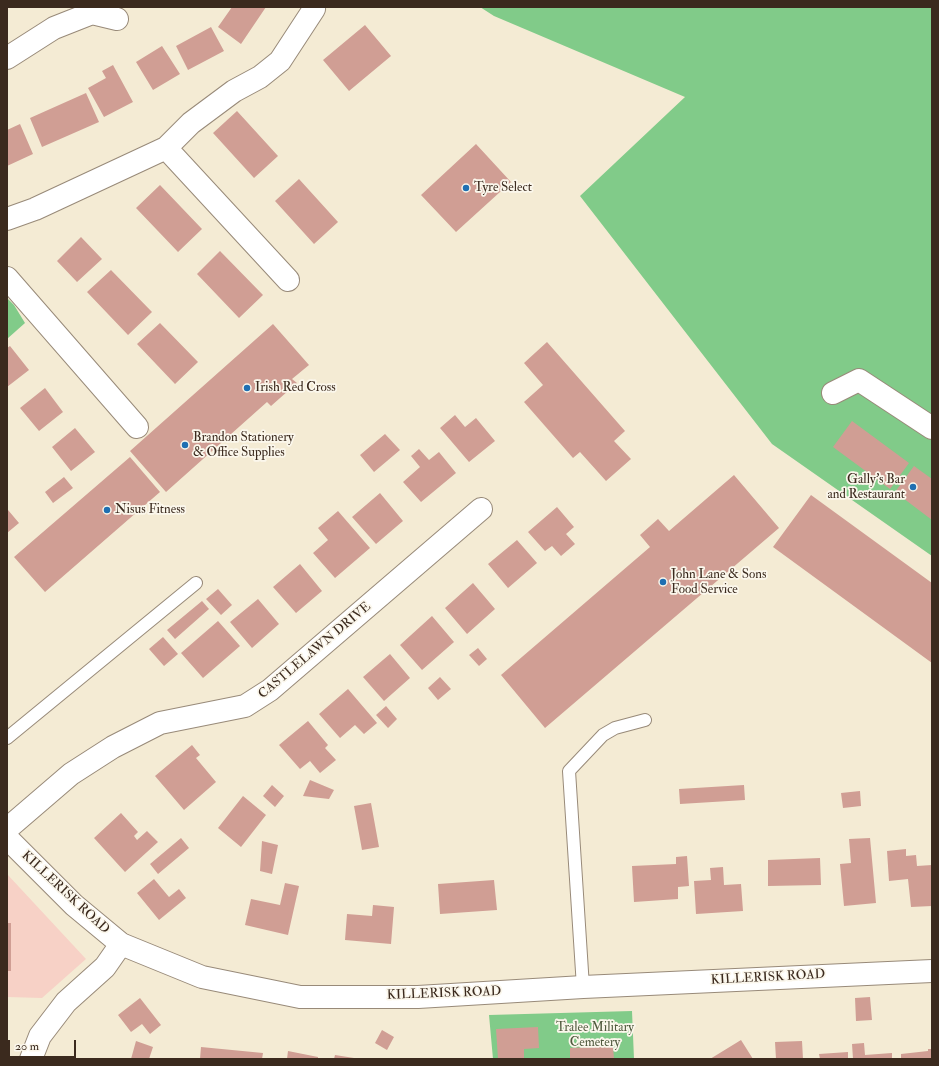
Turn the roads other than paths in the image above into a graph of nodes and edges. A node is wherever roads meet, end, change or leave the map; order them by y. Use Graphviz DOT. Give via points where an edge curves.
graph roads {
  1 [pos="313,7"];
  2 [pos="117,19"];
  3 [pos="7,58"];
  4 [pos="166,148"];
  5 [pos="7,219"];
  6 [pos="7,278"];
  7 [pos="288,280"];
  8 [pos="833,393"];
  9 [pos="137,427"];
  10 [pos="932,428"];
  11 [pos="481,509"];
  12 [pos="196,583"];
  13 [pos="645,720"];
  14 [pos="7,738"];
  15 [pos="7,828"];
  16 [pos="7,838"];
  17 [pos="121,944"];
  18 [pos="932,971"];
  19 [pos="583,987"];
  20 [pos="32,1059"];
  1 -- 4 [label="street" via="280,61 191,123"];
  2 -- 3 [label="street" via="92,13 54,28"];
  4 -- 5 [label="street" via="35,209"];
  4 -- 7 [label="street"];
  6 -- 9 [label="street"];
  8 -- 10 [label="street" via="859,380"];
  11 -- 15 [label="street, CASTLELAWN DRIVE" via="270,690 245,706 160,723 112,747 71,774"];
  12 -- 14 [label="lane"];
  13 -- 19 [label="lane" via="615,728 603,735 569,771"];
  16 -- 17 [label="street, KILLERISK ROAD" via="74,905"];
  17 -- 19 [label="street, KILLERISK ROAD" via="202,977 300,997 418,997"];
  17 -- 20 [label="street" via="105,967 66,1002 40,1036"];
  18 -- 19 [label="street, KILLERISK ROAD"];
}
